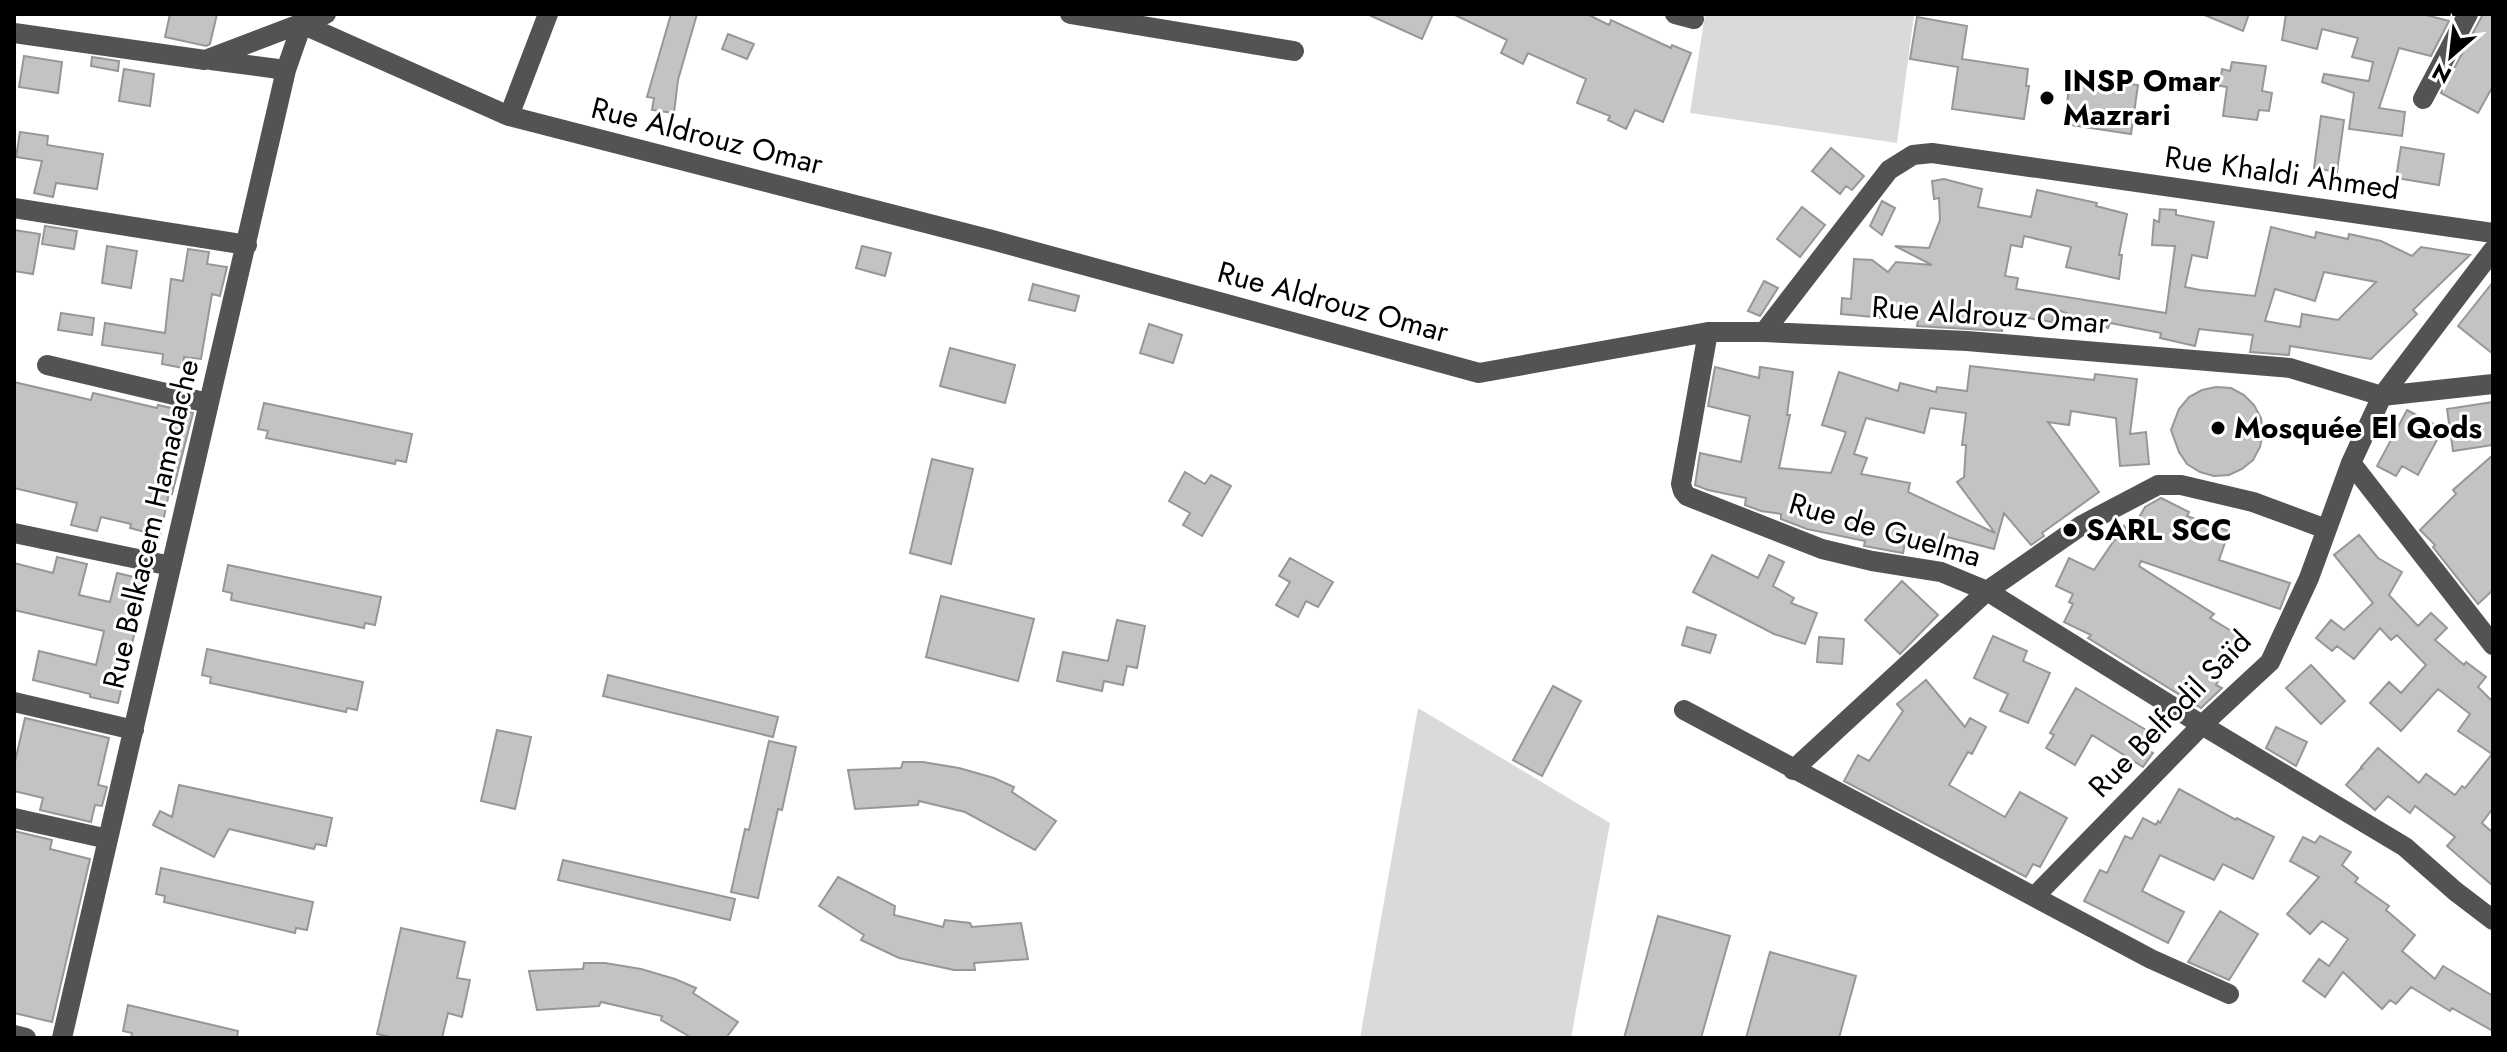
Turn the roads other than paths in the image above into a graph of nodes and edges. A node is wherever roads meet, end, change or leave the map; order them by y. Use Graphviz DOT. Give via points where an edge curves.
graph roads {
  1 [pos="326,14"];
  2 [pos="548,14"];
  3 [pos="1070,14"];
  4 [pos="2468,14"];
  5 [pos="302,24"];
  6 [pos="14,33"];
  7 [pos="1294,51"];
  8 [pos="205,60"];
  9 [pos="286,70"];
  10 [pos="2423,99"];
  11 [pos="509,116"];
  12 [pos="14,208"];
  13 [pos="2493,233"];
  14 [pos="247,245"];
  15 [pos="2493,250"];
  16 [pos="1708,332"];
  17 [pos="1764,332"];
  18 [pos="47,365"];
  19 [pos="2493,384"];
  20 [pos="2382,396"];
  21 [pos="208,403"];
  22 [pos="2351,463"];
  23 [pos="2326,529"];
  24 [pos="14,533"];
  25 [pos="171,566"];
  26 [pos="1987,591"];
  27 [pos="2493,645"];
  28 [pos="14,702"];
  29 [pos="1684,710"];
  30 [pos="2202,725"];
  31 [pos="134,730"];
  32 [pos="1793,770"];
  33 [pos="14,818"];
  34 [pos="108,839"];
  35 [pos="2035,896"];
  36 [pos="2493,920"];
  37 [pos="2229,994"];
  38 [pos="14,1035"];
  39 [pos="26,1038"];
  40 [pos="62,1038"];
  1 -- 5 [label="street"];
  2 -- 11 [label="street"];
  3 -- 7 [label="street"];
  4 -- 10 [label="street"];
  5 -- 8 [label="street"];
  5 -- 9 [label="street, Rue Belkacem Hamadache"];
  5 -- 11 [label="street, Rue Aldrouz Omar"];
  6 -- 8 [label="street"];
  8 -- 9 [label="street"];
  9 -- 14 [label="street, Rue Belkacem Hamadache"];
  11 -- 16 [label="street, Rue Aldrouz Omar" via="1479,373"];
  12 -- 14 [label="street"];
  13 -- 17 [label="street, Rue Khaldi Ahmed" via="1932,153 1913,155 1889,170"];
  14 -- 21 [label="street, Rue Belkacem Hamadache"];
  15 -- 20 [label="street, Rue Belfodil Saïd"];
  16 -- 17 [label="street, Rue Aldrouz Omar"];
  16 -- 26 [label="street, Rue de Guelma" via="1681,484 1687,496 1822,549 1941,572"];
  17 -- 20 [label="street, Rue Aldrouz Omar" via="1967,341 2290,368"];
  18 -- 21 [label="street"];
  19 -- 20 [label="street"];
  20 -- 22 [label="street, Rue Belfodil Saïd"];
  21 -- 25 [label="street, Rue Belkacem Hamadache"];
  22 -- 23 [label="street, Rue Belfodil Saïd"];
  22 -- 27 [label="street"];
  23 -- 26 [label="street" via="2253,502 2181,485 2158,485 2082,525"];
  23 -- 30 [label="street, Rue Belfodil Saïd" via="2270,662"];
  24 -- 25 [label="street"];
  25 -- 31 [label="street, Rue Belkacem Hamadache"];
  26 -- 30 [label="street, Rue de Guelma"];
  26 -- 32 [label="street"];
  28 -- 31 [label="street"];
  29 -- 32 [label="street"];
  30 -- 35 [label="street, Rue Belfodil Saïd"];
  30 -- 36 [label="street, Rue de Guelma" via="2405,847"];
  31 -- 34 [label="street, Rue Belkacem Hamadache"];
  32 -- 35 [label="street"];
  33 -- 34 [label="street"];
  34 -- 40 [label="street, Rue Belkacem Hamadache"];
  35 -- 37 [label="street"];
  38 -- 39 [label="street"];
}
